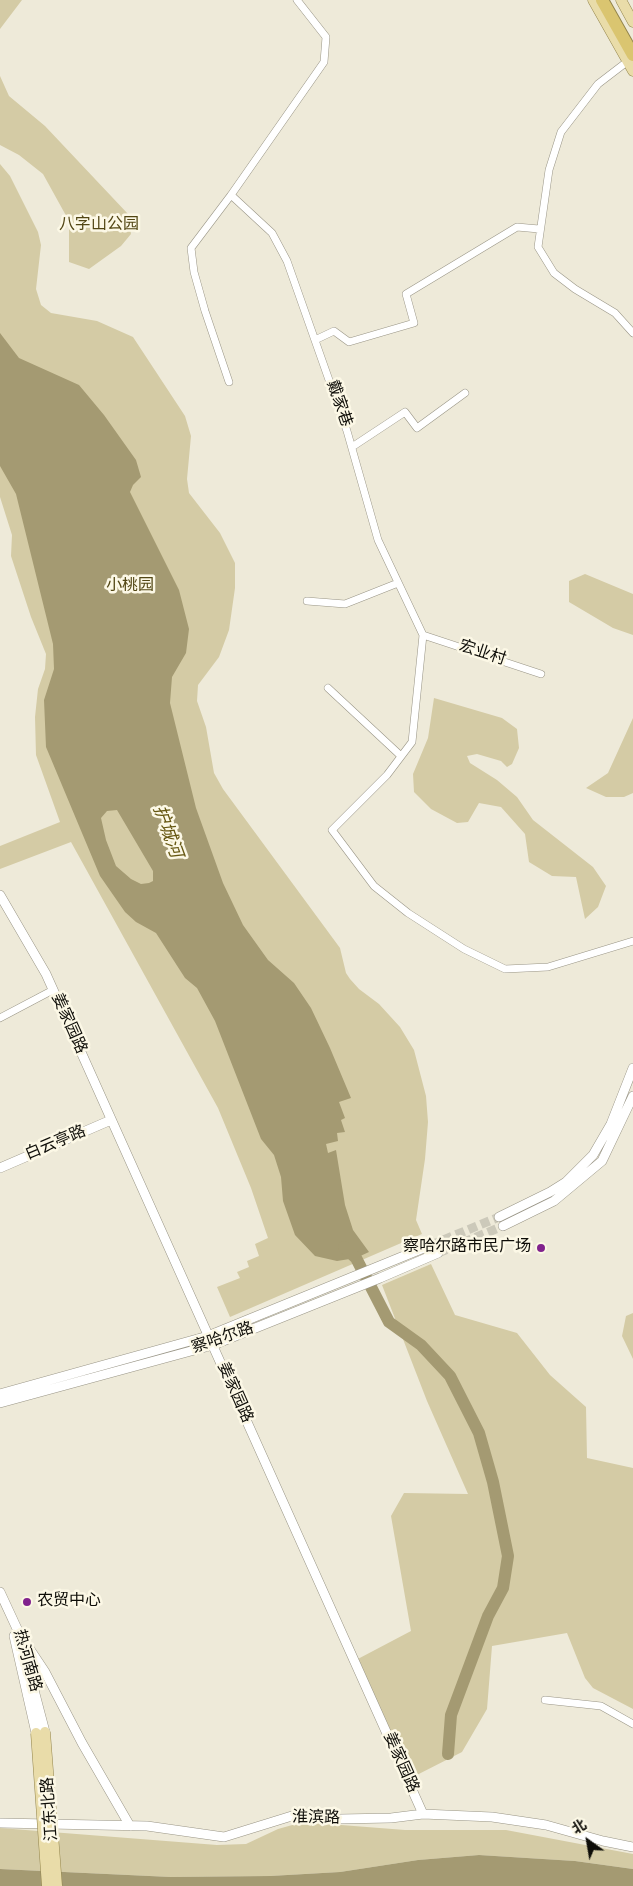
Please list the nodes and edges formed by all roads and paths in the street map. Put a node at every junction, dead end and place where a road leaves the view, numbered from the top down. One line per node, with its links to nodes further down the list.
1 (297, 0): 10 (street)
2 (593, 0): 8 (main road)
3 (602, 0): 8 (highway)
4 (611, 0): 7 (highway)
5 (621, 0): 6 (main road)
6 (633, 22)
7 (633, 40)
8 (630, 58): 9 (main road); 11 (street)
9 (633, 71)
10 (231, 195): 13 (street, 戴家巷); 14 (street)
11 (539, 229): 12 (street); 13 (street)
12 (633, 334)
13 (315, 340): 16 (street, 戴家巷)
14 (229, 382)
15 (465, 394): 16 (street)
16 (352, 447): 17 (street, 戴家巷)
17 (398, 583): 18 (street); 19 (street, 戴家巷)
18 (308, 601)
19 (423, 635): 20 (street, 宏业村); 22 (street)
20 (541, 674)
21 (328, 688): 22 (street)
22 (401, 756): 24 (street)
23 (0, 895): 25 (main road, 姜家园路)
24 (633, 941)
25 (53, 990): 26 (street); 29 (main road, 姜家园路)
26 (0, 1018)
27 (633, 1068): 31 (main road)
28 (633, 1096): 32 (main road)
29 (111, 1120): 30 (main road, 白云亭路); 35 (main road, 姜家园路)
30 (0, 1168)
31 (500, 1217)
32 (503, 1226)
33 (431, 1245): 35 (main road, 察哈尔路)
34 (438, 1253): 36 (main road, 察哈尔路)
35 (208, 1336): 36 (main road, 姜家园路); 37 (main road, 察哈尔路)
36 (213, 1345): 38 (main road, 察哈尔路); 45 (main road, 姜家园路)
37 (0, 1394)
38 (0, 1403)
39 (0, 1592): 41 (main road, 热河南路)
40 (0, 1606): 44 (main road, 热河南路)
41 (19, 1633): 44 (main road, 热河南路); 47 (main road)
42 (545, 1700): 43 (street)
43 (633, 1724)
44 (41, 1733): 49 (main road, 江东北路, bridge); 50 (main road, 江东北路, bridge)
45 (422, 1814): 47 (main road, 淮滨路); 48 (main road, 淮滨路)
46 (0, 1823): 47 (main road, 淮滨路)
47 (130, 1826)
48 (633, 1846)
49 (47, 1886)
50 (57, 1886)

